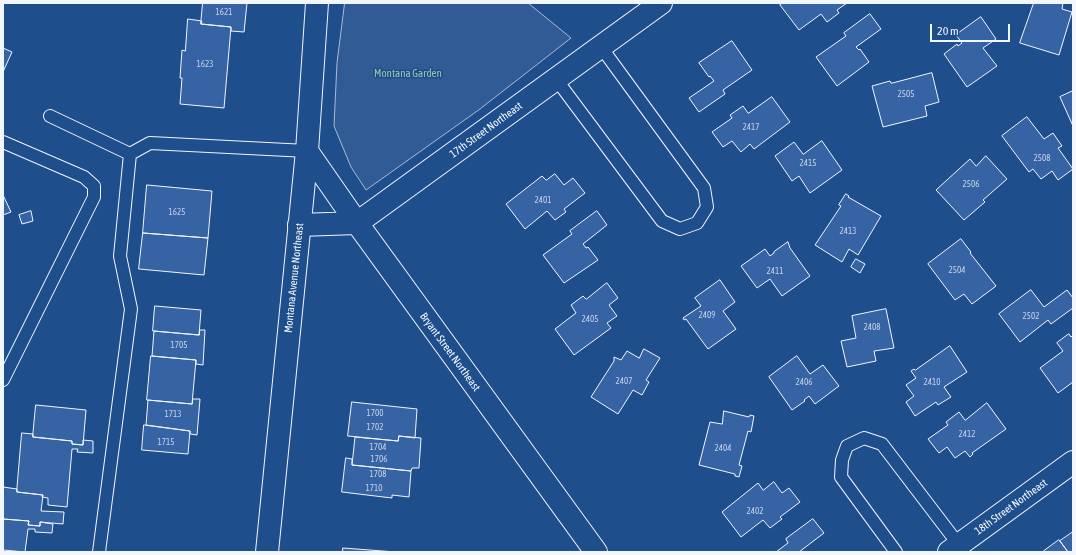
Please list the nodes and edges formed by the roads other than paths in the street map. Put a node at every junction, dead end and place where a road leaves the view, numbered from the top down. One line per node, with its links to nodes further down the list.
1 (316, 3): 7 (street, Montana Avenue Northeast)
2 (661, 3): 3 (street, 17th Street Northeast)
3 (601, 46): 4 (street, 17th Street Northeast); 4 (lane)
4 (556, 79): 9 (street, 17th Street Northeast)
5 (50, 116): 8 (lane)
6 (3, 142): 11 (lane)
7 (307, 151): 8 (lane); 9 (street, Bryant Street Northeast); 10 (street, Montana Avenue Northeast)
8 (130, 154): 14 (lane)
9 (357, 223): 10 (street); 16 (street, Bryant Street Northeast)
10 (299, 225): 15 (street, Montana Avenue Northeast)
11 (3, 380)
12 (1073, 462): 13 (street, 18th Street Northeast)
13 (954, 548): 17 (lane)
14 (99, 552)
15 (267, 552)
16 (596, 552)
17 (896, 552)

